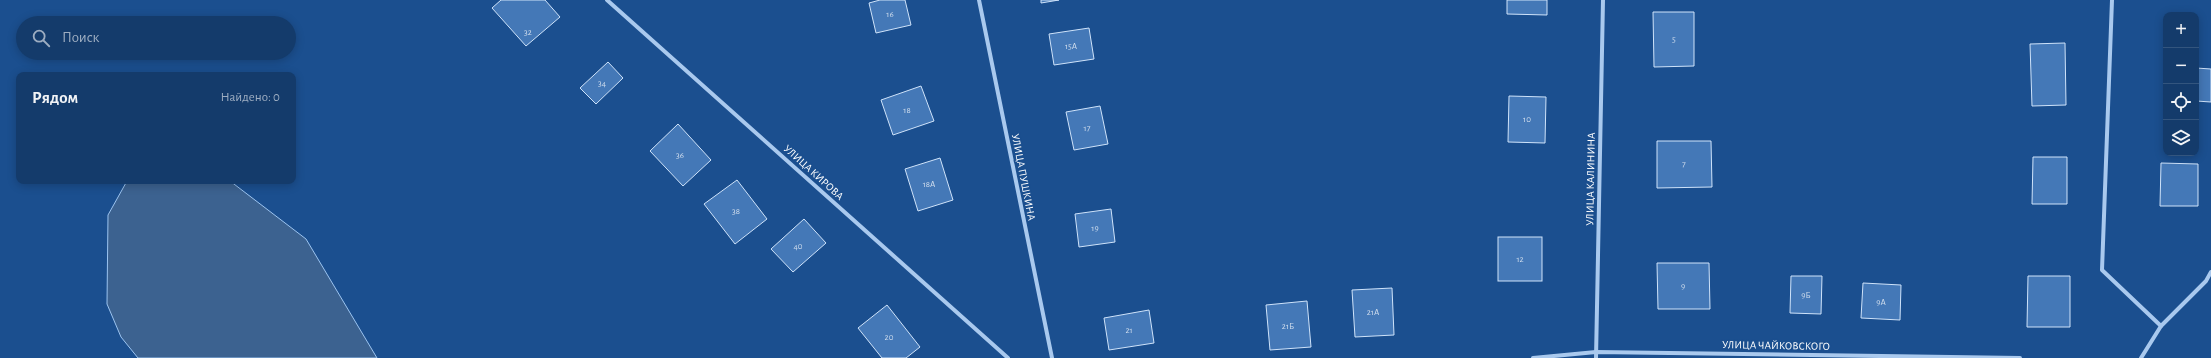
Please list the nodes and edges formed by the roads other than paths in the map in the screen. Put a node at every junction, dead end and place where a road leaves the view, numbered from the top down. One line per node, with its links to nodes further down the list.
1 (607, 0): 10 (street, УЛИЦА КИРОВА)
2 (979, 0): 11 (street, УЛИЦА ПУШКИНА)
3 (1603, 0): 9 (street, УЛИЦА КАЛИНИНА)
4 (2112, 0): 8 (street)
5 (2211, 272): 6 (street)
6 (2206, 281): 7 (street); 8 (street)
7 (2211, 285)
8 (2161, 326): 15 (street)
9 (1596, 352): 12 (street, УЛИЦА ЧАЙКОВСКОГО); 13 (street, УЛИЦА КАЛИНИНА); 14 (street, УЛИЦА ЧАЙКОВСКОГО)
10 (1008, 358)
11 (1052, 358)
12 (1533, 358)
13 (1596, 358)
14 (2020, 358)
15 (2141, 358)

